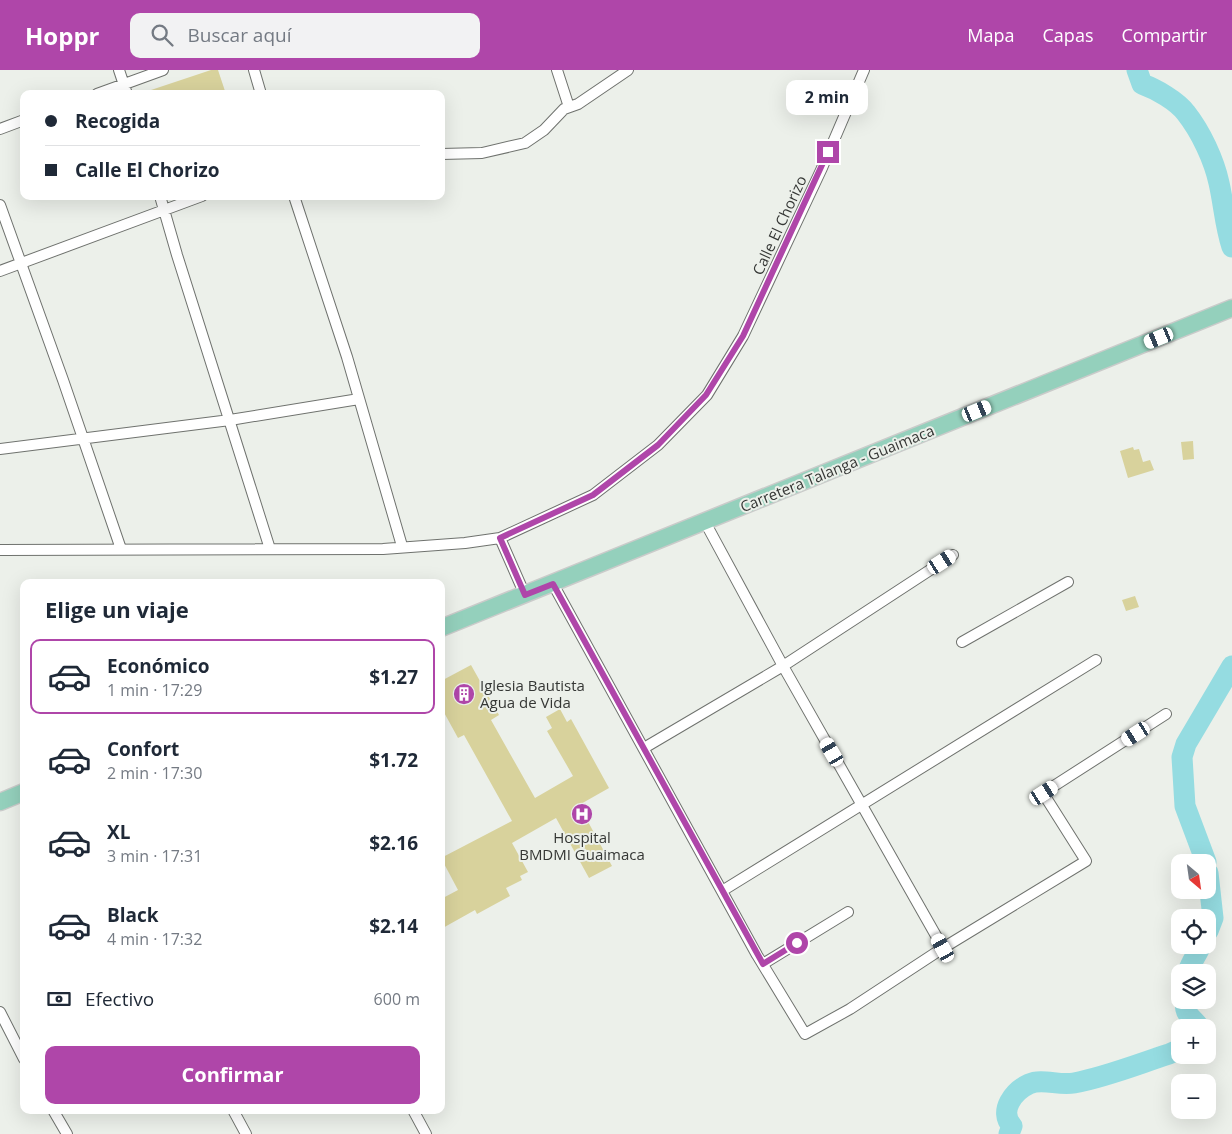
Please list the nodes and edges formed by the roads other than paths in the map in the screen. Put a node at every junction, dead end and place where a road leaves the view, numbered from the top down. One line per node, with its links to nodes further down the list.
1 (119, 70): 7 (street)
2 (163, 70): 7 (street)
3 (254, 70): 8 (street)
4 (557, 70): 9 (street)
5 (628, 70): 9 (street)
6 (864, 70): 26 (street, Calle El Chorizo)
7 (125, 89)
8 (260, 90)
9 (569, 107): 12 (street)
10 (20, 122): 11 (street)
11 (0, 129)
12 (445, 154)
13 (161, 200): 17 (street)
14 (190, 200): 17 (street)
15 (295, 200): 21 (street)
16 (0, 205): 18 (street)
17 (164, 209): 18 (street); 22 (street)
18 (21, 262): 19 (street); 23 (street)
19 (0, 271)
20 (1232, 308): 25 (main road, Carretera Talanga - Guaimaca)
21 (359, 399): 22 (street); 27 (street)
22 (230, 420): 23 (street); 29 (street)
23 (83, 439): 24 (street); 28 (street)
24 (0, 449)
25 (704, 522): 33 (main road, Carretera Talanga - Guaimaca); 38 (street)
26 (500, 538): 27 (street, Calle El Chorizo); 34 (street)
27 (402, 546): 29 (street, Calle El Chorizo)
28 (120, 549): 29 (street, Calle El Chorizo); 30 (street, Calle El Chorizo)
29 (270, 549)
30 (0, 550)
31 (953, 555): 38 (street)
32 (1068, 582): 36 (street)
33 (553, 584): 34 (main road, Carretera Talanga - Guaimaca); 40 (street)
34 (525, 595): 35 (main road, Carretera Talanga - Guaimaca)
35 (445, 626)
36 (962, 642)
37 (1096, 660): 43 (street)
38 (783, 666): 40 (street); 43 (street)
39 (1166, 714): 46 (street)
40 (644, 748): 44 (street)
41 (20, 794): 42 (main road)
42 (0, 802)
43 (862, 804): 44 (street); 46 (street)
44 (722, 891): 47 (street)
45 (848, 912): 47 (street)
46 (943, 948): 47 (street)
47 (763, 964)
48 (0, 1012): 49 (street)
49 (20, 1051)
50 (55, 1114): 53 (street)
51 (236, 1114): 54 (street)
52 (415, 1114): 55 (street)
53 (66, 1134)
54 (246, 1134)
55 (426, 1134)

